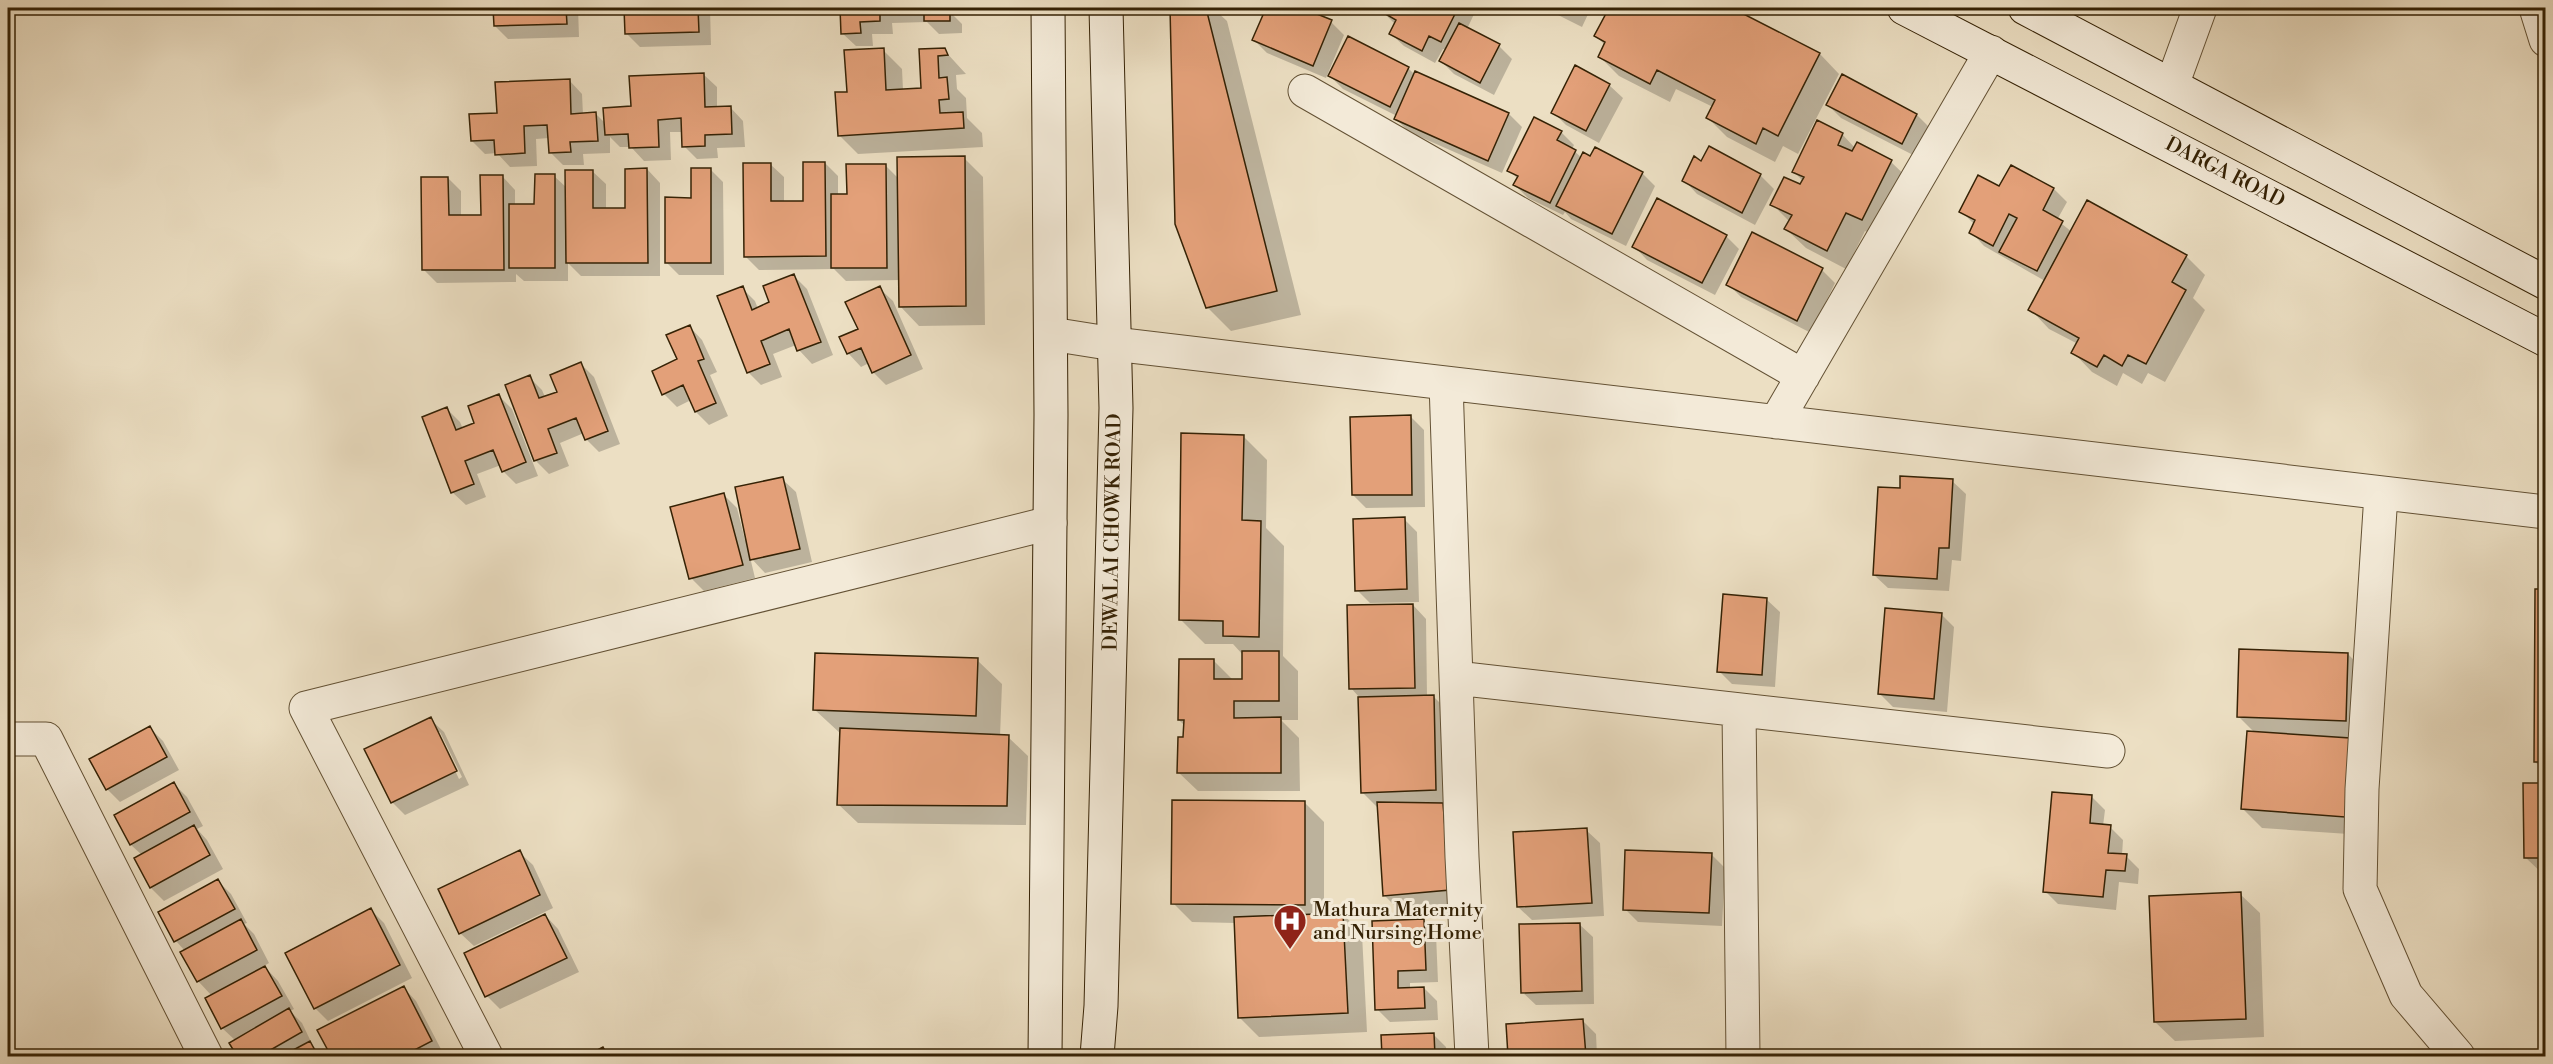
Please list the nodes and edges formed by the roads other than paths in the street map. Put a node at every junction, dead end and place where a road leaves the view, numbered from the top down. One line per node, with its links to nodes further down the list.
1 (1048, 8): 12 (street)
2 (1106, 8): 14 (street, DEWALAI CHOWK ROAD)
3 (1904, 8): 8 (street, DARGA ROAD)
4 (2025, 8): 9 (street)
5 (2200, 8): 9 (street)
6 (2536, 8): 7 (street)
7 (2546, 40)
8 (1991, 52): 13 (street, DARGA ROAD); 15 (street)
9 (2172, 85): 11 (street)
10 (1305, 91): 15 (street)
11 (2546, 282)
12 (1051, 334): 14 (street); 20 (street)
13 (2546, 340)
14 (1114, 344): 16 (street); 28 (street, DEWALAI CHOWK ROAD)
15 (1803, 376): 17 (street)
16 (1446, 383): 17 (street); 21 (street)
17 (1776, 422): 18 (street)
18 (2381, 494): 19 (street); 31 (street)
19 (2546, 512)
20 (1050, 523): 26 (street); 27 (street)
21 (1456, 678): 22 (street); 29 (street)
22 (1740, 710): 24 (street); 30 (street)
23 (8, 740): 25 (street)
24 (2108, 751)
25 (206, 1056)
26 (486, 1056)
27 (1045, 1056)
28 (1097, 1056)
29 (1472, 1056)
30 (1743, 1056)
31 (2458, 1056)

